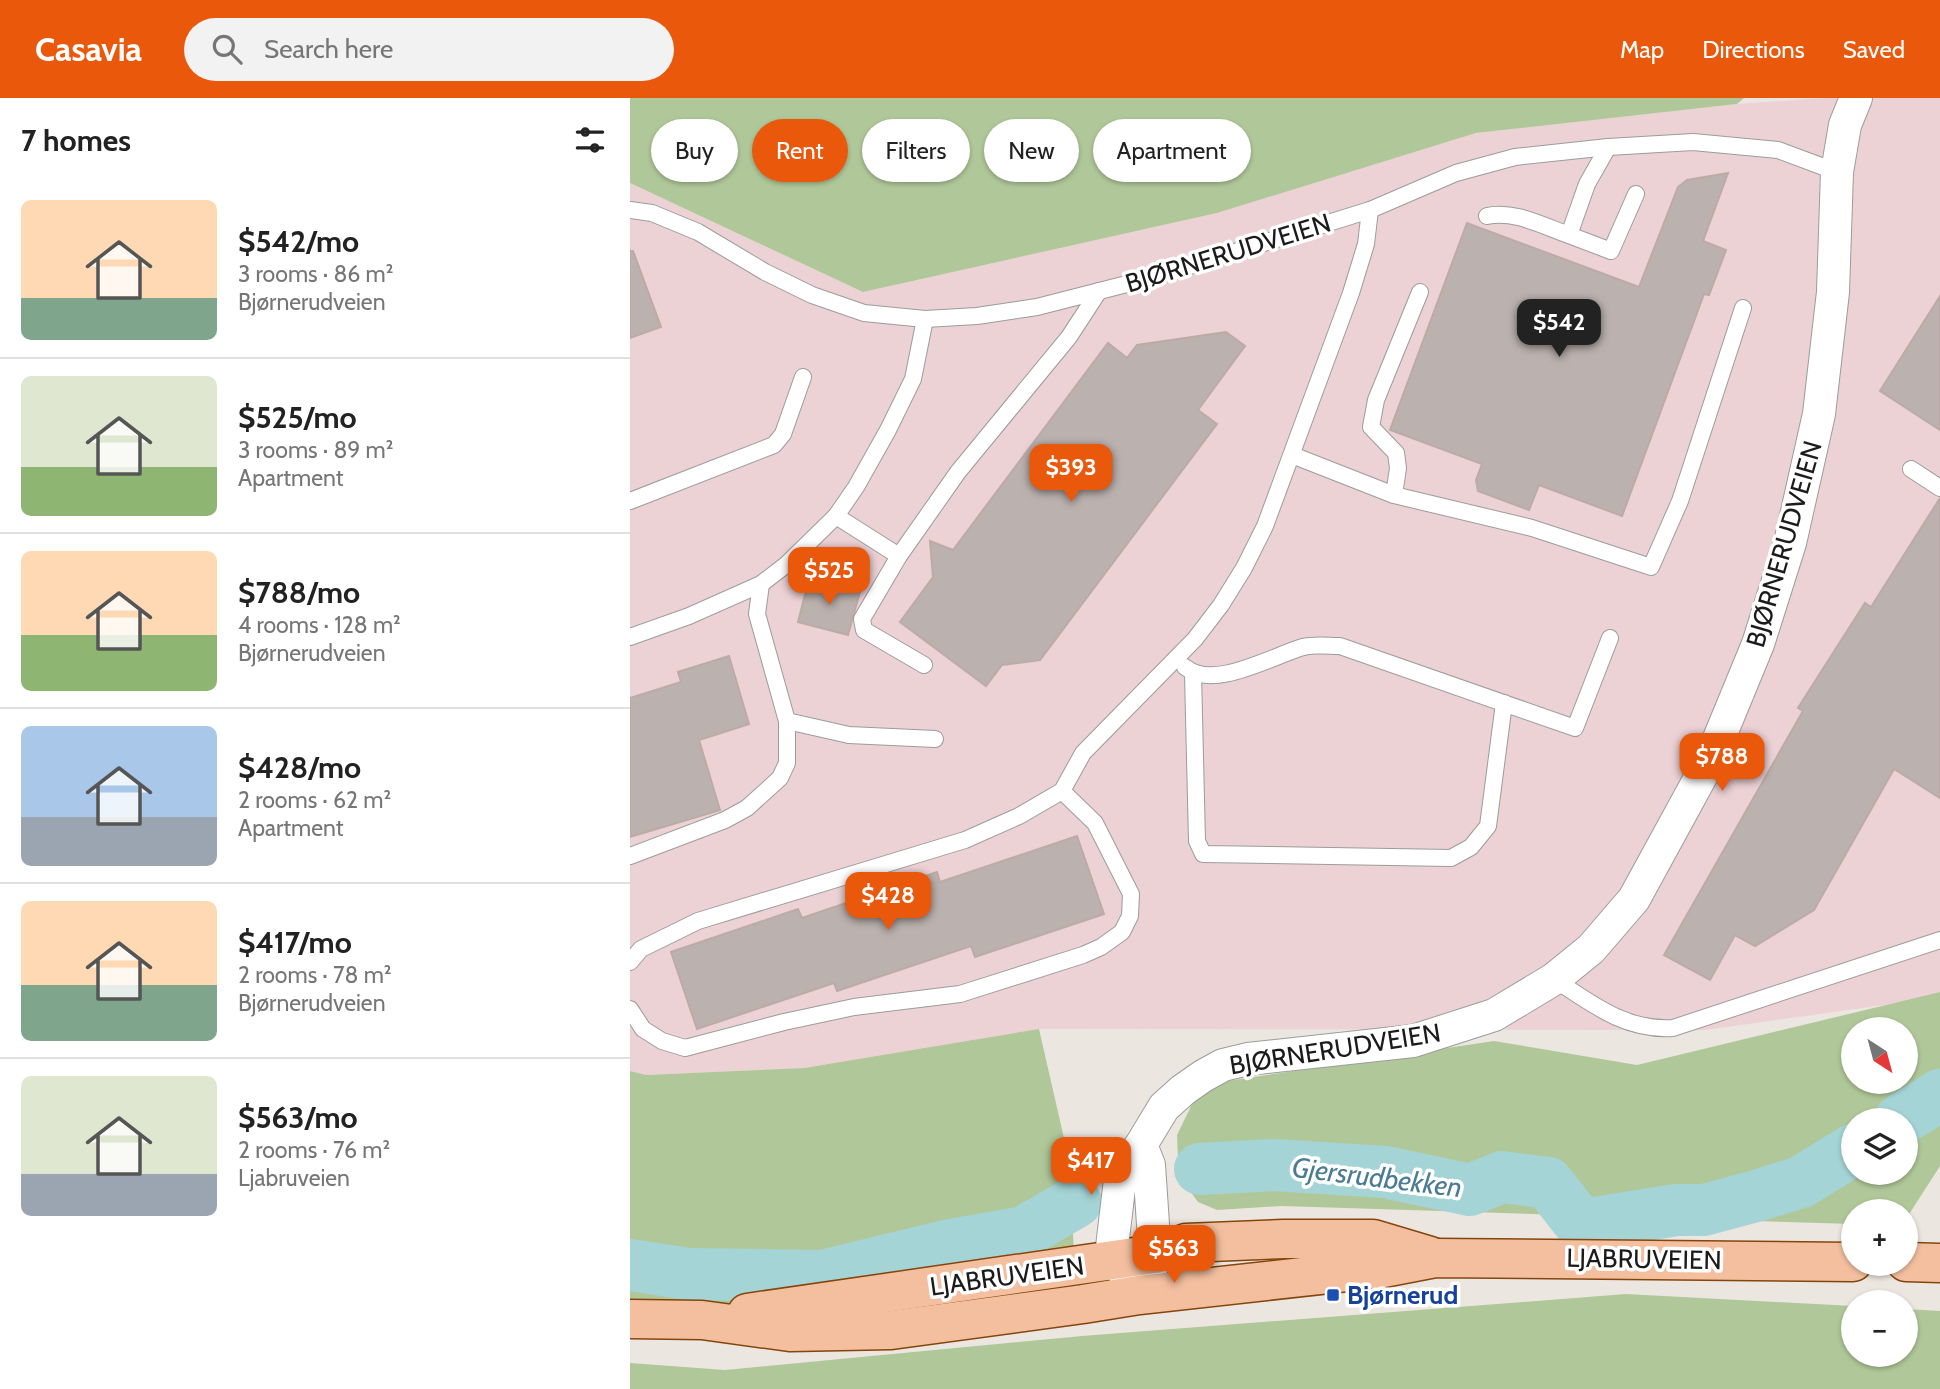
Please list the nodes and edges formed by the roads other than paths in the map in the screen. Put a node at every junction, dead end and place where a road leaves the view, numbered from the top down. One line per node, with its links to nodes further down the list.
1 (1856, 98): 3 (street, BJØRNERUDVEIEN)
2 (1608, 147): 3 (lane, BJØRNERUDVEIEN); 6 (lane, BJØRNERUDVEIEN); 8 (lane)
3 (1837, 172): 34 (street, BJØRNERUDVEIEN)
4 (1636, 194): 8 (lane)
5 (630, 210): 12 (lane, BJØRNERUDVEIEN)
6 (1370, 210): 9 (lane, BJØRNERUDVEIEN); 14 (lane)
7 (1486, 216): 8 (lane)
8 (1569, 235)
9 (1099, 291): 12 (lane, BJØRNERUDVEIEN); 20 (lane)
10 (1419, 292): 17 (lane)
11 (1743, 308): 17 (lane)
12 (925, 319): 19 (lane)
13 (803, 377): 18 (lane)
14 (1292, 455): 17 (lane); 24 (lane)
15 (1911, 469): 16 (lane)
16 (1940, 488)
17 (1394, 495)
18 (630, 500)
19 (836, 516): 20 (lane); 21 (lane)
20 (899, 556): 25 (lane)
21 (761, 584): 22 (lane); 28 (lane)
22 (630, 637)
23 (1610, 638): 27 (lane)
24 (1176, 659): 26 (lane); 30 (lane)
25 (924, 665)
26 (1193, 674): 27 (lane); 27 (lane)
27 (1504, 703)
28 (787, 721): 29 (lane); 31 (lane)
29 (935, 739)
30 (1062, 791): 33 (lane); 35 (lane)
31 (630, 856)
32 (1940, 940): 34 (lane)
33 (630, 961)
34 (1554, 979): 36 (street, BJØRNERUDVEIEN)
35 (630, 1009)
36 (1141, 1145): 37 (street); 39 (street, BJØRNERUDVEIEN)
37 (1155, 1254): 38 (main road, LJABRUVEIEN); 39 (main road, LJABRUVEIEN); 43 (street)
38 (1435, 1258): 40 (main road, LJABRUVEIEN); 43 (main road, LJABRUVEIEN)
39 (1118, 1259): 43 (street, BJØRNERUDVEIEN); 45 (main road, LJABRUVEIEN)
40 (1841, 1262)
41 (1918, 1262): 42 (main road)
42 (1940, 1263)
43 (1139, 1295): 45 (main road, LJABRUVEIEN)
44 (630, 1319): 45 (main road, LJABRUVEIEN)
45 (702, 1320)

